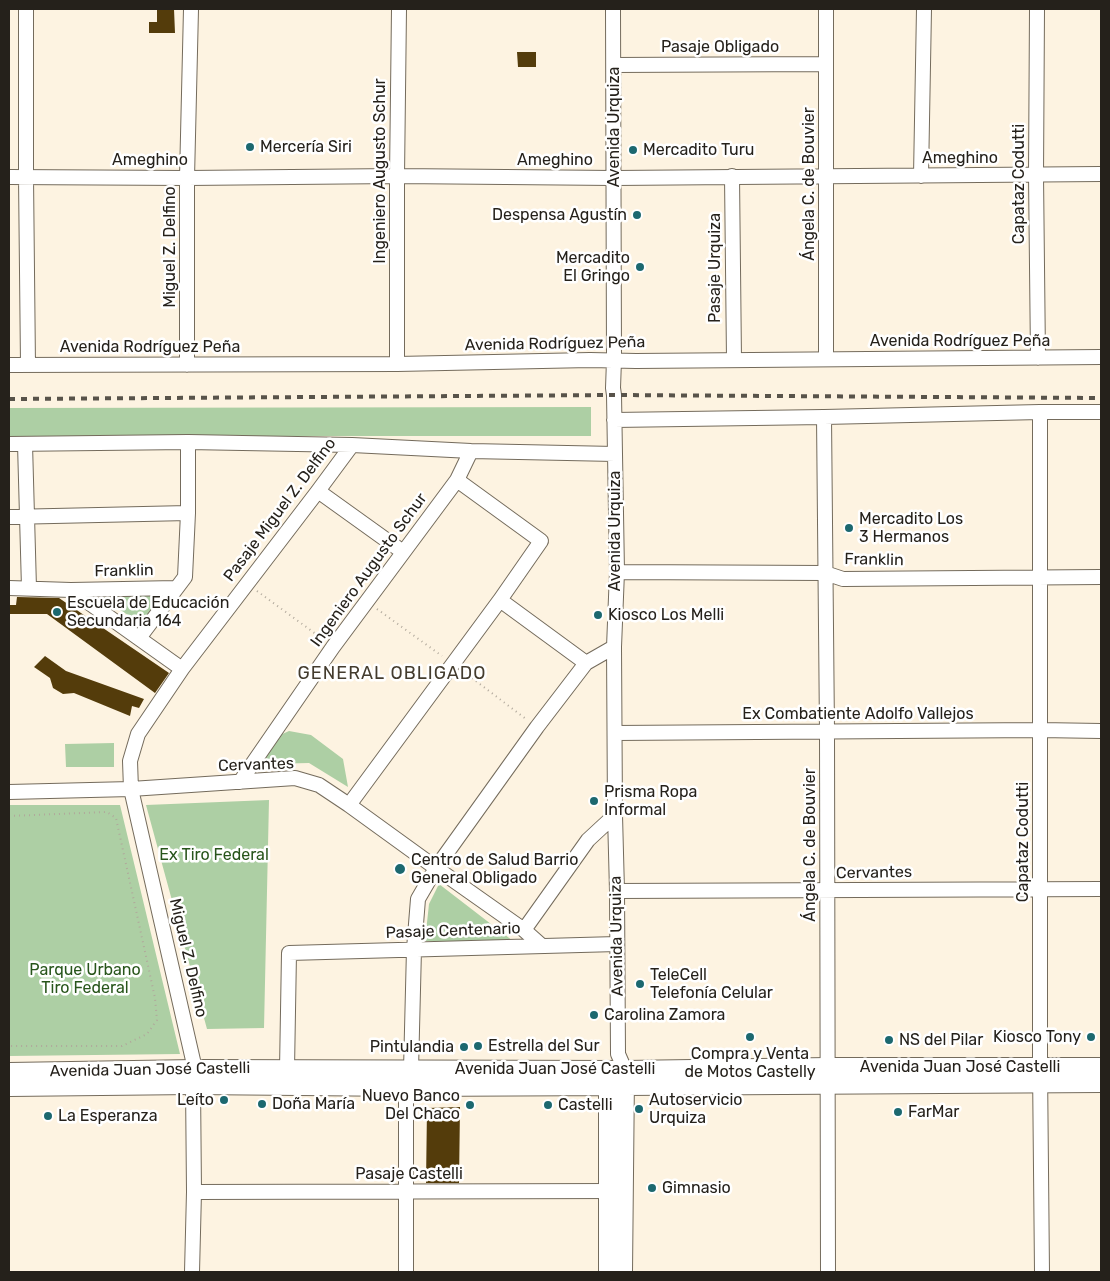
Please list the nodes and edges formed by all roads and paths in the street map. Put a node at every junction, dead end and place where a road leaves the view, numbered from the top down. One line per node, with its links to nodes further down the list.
1 (26, 9): 17 (street)
2 (191, 9): 18 (street, Miguel Z. Delfino)
3 (399, 9): 12 (street, Ingeniero Augusto Schur)
4 (613, 9): 9 (street, Avenida Urquiza)
5 (826, 9): 8 (street, Ángela C. de Bouvier)
6 (924, 9): 15 (street)
7 (1037, 9): 10 (street, Capataz Codutti)
8 (826, 64): 9 (street, Pasaje Obligado); 14 (street, Ángela C. de Bouvier)
9 (614, 65): 19 (street, Avenida Urquiza)
10 (1036, 174): 11 (street, Ameghino); 15 (street, Ameghino); 21 (street, Capataz Codutti)
11 (1101, 174)
12 (397, 176): 18 (street, Ameghino); 19 (street, Ameghino); 25 (street, Ingeniero Augusto Schur)
13 (732, 176): 14 (street, Ameghino); 19 (street, Ameghino); 24 (street, Pasaje Urquiza)
14 (827, 176): 15 (street, Ameghino); 22 (street, Ángela C. de Bouvier)
15 (921, 176)
16 (9, 177): 17 (street, Ameghino)
17 (26, 177): 18 (street, Ameghino); 27 (street)
18 (187, 178): 28 (street, Miguel Z. Delfino)
19 (614, 178): 23 (street, Avenida Urquiza)
20 (1101, 357): 21 (street, Avenida Rodríguez Peña)
21 (1038, 358): 22 (street, Avenida Rodríguez Peña)
22 (826, 359): 24 (street, Avenida Rodríguez Peña)
23 (614, 360): 24 (street, Avenida Rodríguez Peña); 25 (street, Avenida Rodríguez Peña); 32 (street, Avenida Urquiza)
24 (734, 360)
25 (397, 364): 28 (street, Avenida Rodríguez Peña)
26 (9, 365): 27 (street, Avenida Rodríguez Peña)
27 (28, 365): 28 (street, Avenida Rodríguez Peña)
28 (187, 365)
29 (1040, 412): 30 (street); 31 (street); 47 (street, Capataz Codutti)
30 (1101, 412)
31 (824, 417): 32 (street); 46 (street, Ángela C. de Bouvier)
32 (614, 420): 38 (street, Avenida Urquiza)
33 (188, 442): 35 (street); 36 (street); 41 (street)
34 (9, 444): 35 (street)
35 (25, 444): 43 (street)
36 (352, 445): 37 (street); 40 (street, Pasaje Miguel Z. Delfino)
37 (471, 451): 38 (street); 39 (street, Ingeniero Augusto Schur)
38 (615, 454): 45 (street, Avenida Urquiza)
39 (457, 480): 44 (street, Ingeniero Augusto Schur); 54 (street)
40 (318, 491): 44 (street); 49 (street, Pasaje Miguel Z. Delfino)
41 (188, 513): 43 (street); 52 (street)
42 (9, 517): 43 (street)
43 (28, 517): 51 (street)
44 (403, 552): 56 (street, Ingeniero Augusto Schur)
45 (617, 572): 46 (street, Franklin); 57 (street, Avenida Urquiza)
46 (825, 573): 47 (street, Franklin); 62 (street, Ángela C. de Bouvier)
47 (1040, 576): 48 (street, Franklin); 60 (street, Capataz Codutti)
48 (1101, 576)
49 (247, 583): 56 (path); 59 (street, Pasaje Miguel Z. Delfino)
50 (9, 588): 51 (street, Franklin)
51 (29, 588): 53 (street, Franklin)
52 (176, 588): 53 (street, Franklin); 55 (street)
53 (71, 590): 55 (street, Franklin)
54 (500, 600): 58 (street); 67 (street)
55 (139, 638): 59 (street, Franklin)
56 (333, 647): 64 (street, Ingeniero Augusto Schur)
57 (614, 647): 58 (street); 63 (street, Avenida Urquiza)
58 (586, 663): 70 (street)
59 (182, 669): 65 (street, Miguel Z. Delfino)
60 (1040, 730): 61 (street, Ex Combatiente Adolfo Vallejos); 62 (street, Ex Combatiente Adolfo Vallejos); 71 (street, Capataz Codutti)
61 (1101, 731)
62 (827, 732): 63 (street, Ex Combatiente Adolfo Vallejos); 74 (street, Ángela C. de Bouvier)
63 (614, 733): 69 (street, Avenida Urquiza)
64 (240, 782): 65 (street, Cervantes); 67 (street, Cervantes)
65 (131, 789): 66 (street, Cervantes); 86 (street, Miguel Z. Delfino)
66 (9, 792)
67 (349, 805): 70 (street, Cervantes)
68 (9, 816): 79 (path)
69 (615, 816): 73 (street, Avenida Urquiza); 75 (street)
70 (436, 868): 75 (street, Cervantes); 78 (street)
71 (1041, 889): 72 (street, Cervantes); 74 (street, Cervantes); 85 (street, Capataz Codutti)
72 (1101, 889)
73 (617, 891): 74 (street, Cervantes); 76 (street, Avenida Urquiza)
74 (827, 891): 84 (street, Ángela C. de Bouvier)
75 (524, 930): 77 (street, Cervantes)
76 (617, 944): 77 (street, Pasaje Centenario); 83 (street, Avenida Urquiza)
77 (542, 946): 78 (street, Pasaje Centenario)
78 (414, 949): 81 (street, Pasaje Centenario); 87 (street)
79 (9, 1046)
80 (1101, 1067): 85 (main road, Avenida Juan José Castelli)
81 (288, 1069): 86 (main road, Avenida Juan José Castelli); 87 (main road, Avenida Juan José Castelli)
82 (9, 1072): 86 (main road, Avenida Juan José Castelli)
83 (617, 1073): 84 (main road, Avenida Juan José Castelli); 87 (main road, Avenida Juan José Castelli); 90 (main road, Avenida Urquiza)
84 (828, 1076): 85 (main road, Avenida Juan José Castelli); 97 (street, Ángela C. de Bouvier)
85 (1040, 1076): 88 (main road, Avenida Juan José Castelli); 98 (street, Capataz Codutti)
86 (194, 1077): 87 (main road, Avenida Juan José Castelli); 89 (main road, Avenida Juan José Castelli); 91 (street, Miguel Z. Delfino)
87 (408, 1078): 92 (street)
88 (1101, 1083)
89 (9, 1086)
90 (616, 1191): 92 (street, Pasaje Castelli); 95 (main road, Avenida Urquiza); 96 (main road, Avenida Urquiza)
91 (194, 1192): 92 (street, Pasaje Castelli); 93 (street, Miguel Z. Delfino)
92 (406, 1192): 94 (street)
93 (192, 1272)
94 (406, 1272)
95 (608, 1272)
96 (623, 1272)
97 (828, 1272)
98 (1042, 1272)

